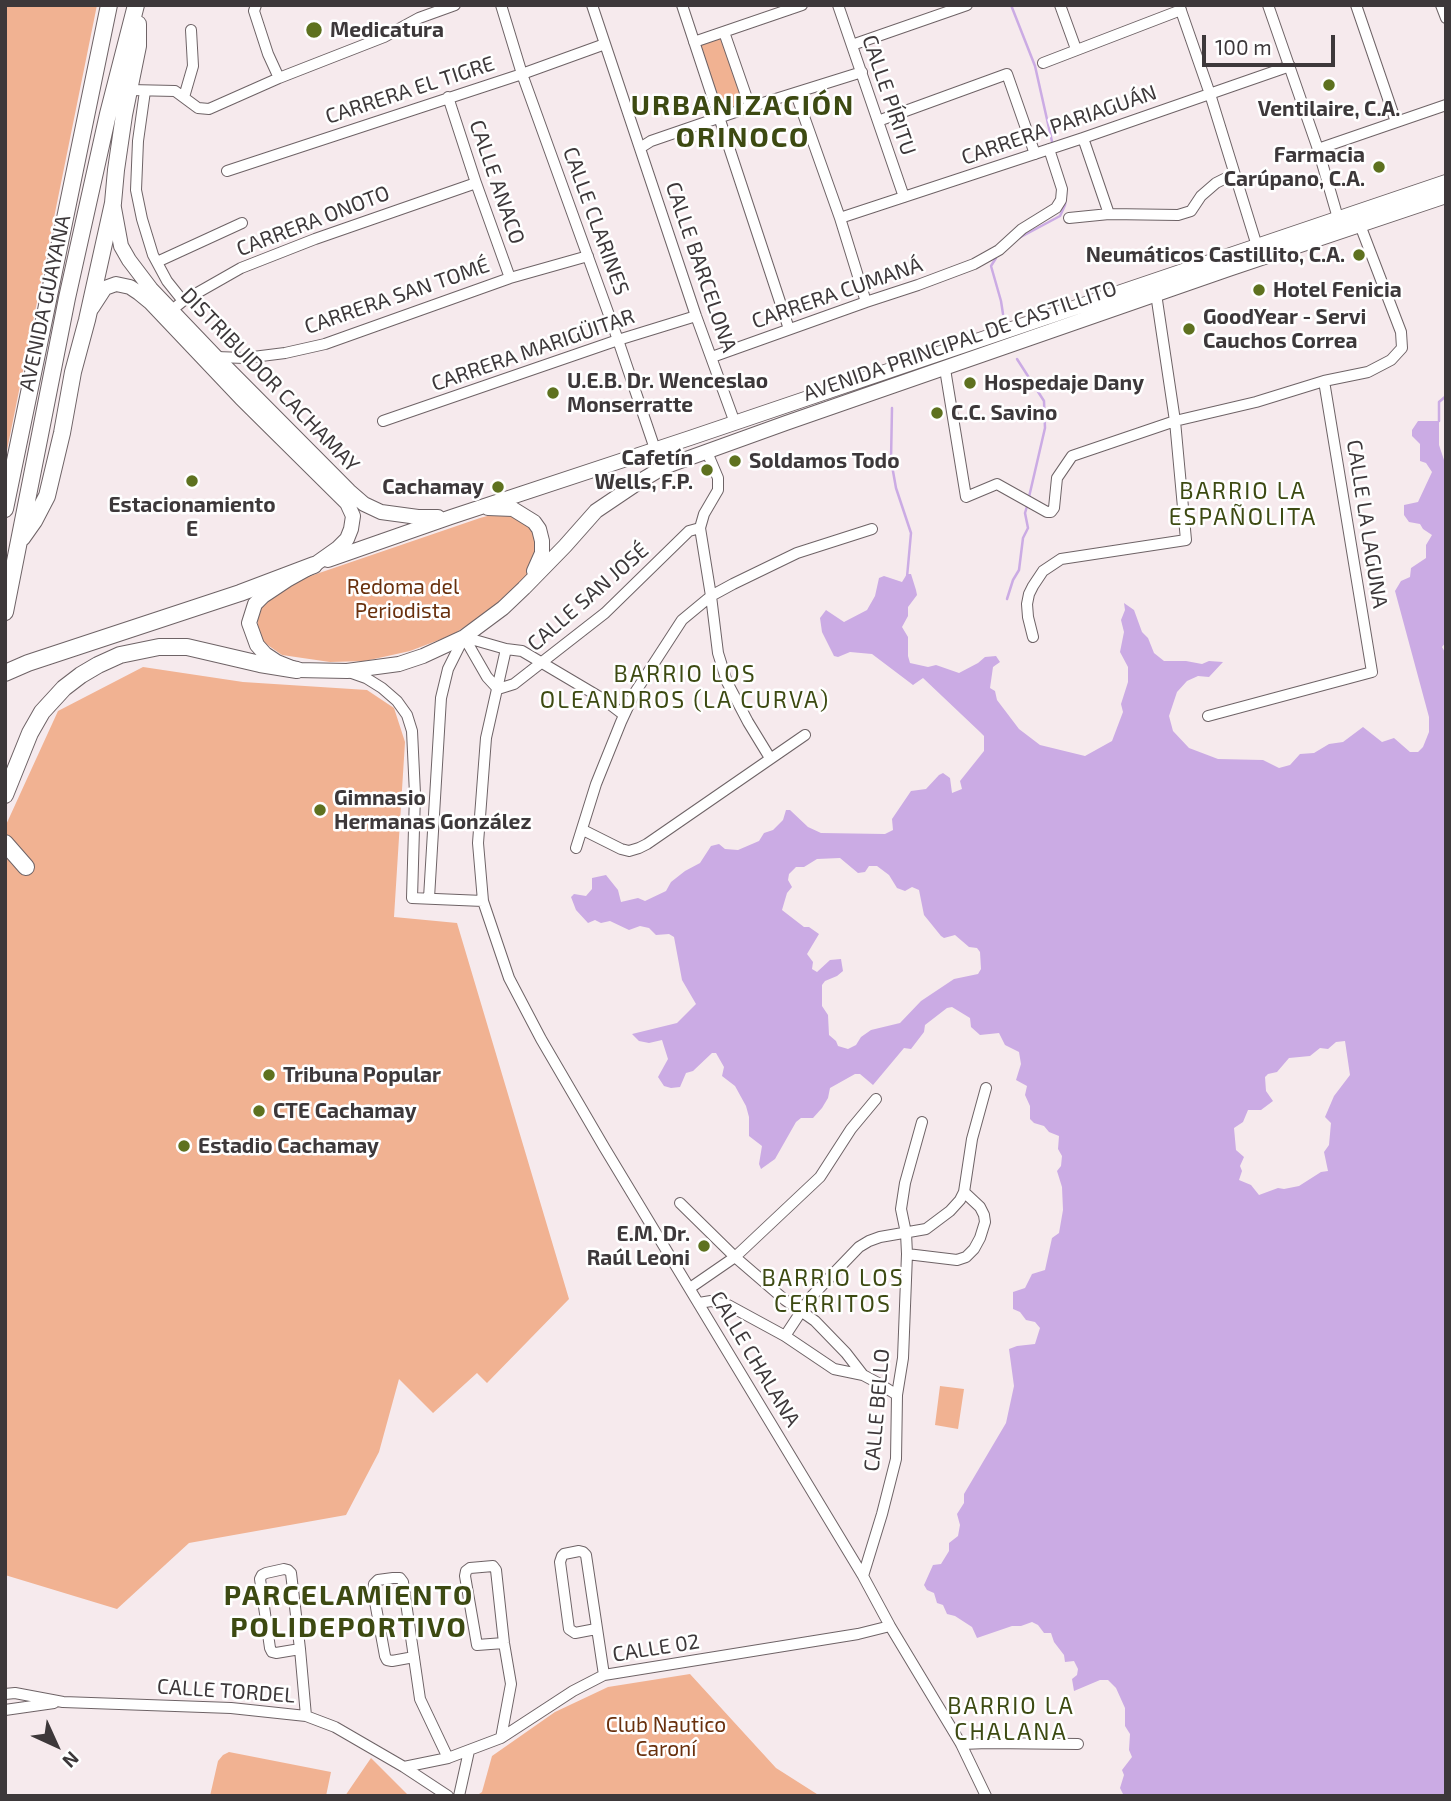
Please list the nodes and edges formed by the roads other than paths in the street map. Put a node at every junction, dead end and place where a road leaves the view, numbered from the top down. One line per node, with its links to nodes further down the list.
1 (109, 5): 78 (main road, AVENIDA GUAYANA)
2 (137, 5): 30 (main road, DISTRIBUIDOR CACHAMAY); 82 (main road, AVENIDA GUAYANA)
3 (256, 5): 29 (street)
4 (456, 5): 29 (street)
5 (501, 5): 28 (street, CALLE CLARINES)
6 (592, 5): 22 (street, CALLE BARCELONA)
7 (682, 5): 21 (street)
8 (802, 5): 20 (street)
9 (838, 5): 23 (street, CALLE PÍRITU)
10 (927, 5): 17 (street)
11 (967, 5): 17 (street)
12 (1060, 5): 24 (street)
13 (1268, 5): 26 (street)
14 (1356, 5): 39 (street)
15 (1441, 5): 18 (street)
16 (1180, 8): 24 (street); 32 (street)
17 (931, 18): 23 (street)
18 (1446, 18)
19 (191, 30): 33 (street)
20 (724, 32): 21 (street); 36 (street)
21 (694, 42): 37 (street)
22 (605, 44): 28 (street, CARRERA EL TIGRE); 41 (street, CALLE BARCELONA)
23 (852, 45): 27 (street, CALLE PÍRITU)
24 (1076, 49): 25 (street)
25 (1043, 63)
26 (1290, 66): 32 (street, CARRERA PARIAGUÁN); 43 (street)
27 (862, 72): 31 (street); 38 (street, CALLE PÍRITU)
28 (522, 74): 34 (street, CARRERA EL TIGRE); 59 (street, CALLE CLARINES)
29 (279, 78): 33 (street)
30 (138, 90): 33 (street); 51 (main road, DISTRIBUIDOR CACHAMAY); 60 (street)
31 (796, 94): 36 (street); 53 (street)
32 (1210, 94): 40 (street, CARRERA PARIAGUÁN); 46 (street)
33 (184, 97)
34 (448, 97): 45 (street, CARRERA EL TIGRE); 48 (street, CALLE ANACO)
35 (1446, 106): 39 (street)
36 (750, 107): 37 (street)
37 (719, 118): 41 (street); 67 (street)
38 (878, 121): 44 (street); 50 (street, CALLE PÍRITU)
39 (1396, 122): 43 (street)
40 (1083, 138): 42 (street, CARRERA PARIAGUÁN); 52 (street)
41 (640, 148): 65 (street, CALLE BARCELONA)
42 (1052, 148): 44 (street, CARRERA PARIAGUÁN); 63 (street, CARRERA CUMANÁ)
43 (1318, 149): 56 (street)
44 (1035, 154): 50 (street, CARRERA PARIAGUÁN)
45 (227, 171)
46 (1234, 174): 52 (street); 58 (street)
47 (1446, 181): 56 (main road, AVENIDA PRINCIPAL DE CASTILLITO)
48 (476, 183): 61 (street, CALLE ANACO); 64 (street, CARRERA ONOTO)
49 (1446, 196): 57 (main road, AVENIDA PRINCIPAL DE CASTILLITO)
50 (904, 197): 53 (street, CARRERA PARIAGUÁN)
51 (113, 203): 64 (main road, DISTRIBUIDOR CACHAMAY); 66 (main road, DISTRIBUIDOR CACHAMAY)
52 (1109, 214): 54 (street)
53 (840, 218): 63 (street)
54 (1069, 218)
55 (242, 223): 60 (street)
56 (1340, 225): 57 (main road, AVENIDA PRINCIPAL DE CASTILLITO); 58 (main road, AVENIDA PRINCIPAL DE CASTILLITO); 62 (main road, AVENIDA PRINCIPAL DE CASTILLITO)
57 (1360, 225): 72 (street)
58 (1257, 246): 62 (main road, AVENIDA PRINCIPAL DE CASTILLITO)
59 (588, 256): 61 (street, CARRERA SAN TOMÉ); 68 (street, CALLE CLARINES)
60 (157, 262): 64 (street)
61 (510, 278): 69 (street, CARRERA SAN TOMÉ)
62 (1155, 288): 71 (main road, AVENIDA PRINCIPAL DE CASTILLITO); 74 (street); 75 (main road, AVENIDA PRINCIPAL DE CASTILLITO)
63 (866, 302): 67 (street, CARRERA CUMANÁ)
64 (177, 305): 69 (main road, DISTRIBUIDOR CACHAMAY)
65 (696, 316): 68 (street, CARRERA MARIGÜITAR); 70 (street, CALLE BARCELONA)
66 (87, 320): 82 (main road, DISTRIBUIDOR CACHAMAY); 83 (main road, DISTRIBUIDOR CACHAMAY)
67 (789, 329): 70 (street, CARRERA CUMANÁ)
68 (618, 340): 73 (street, CARRERA MARIGÜITAR); 76 (street, CALLE CLARINES)
69 (216, 357): 79 (main road, DISTRIBUIDOR CACHAMAY)
70 (712, 357): 75 (street, CALLE BARCELONA)
71 (945, 369): 74 (street); 77 (main road, AVENIDA PRINCIPAL DE CASTILLITO)
72 (1324, 381): 74 (street); 96 (street, CALLE LA LAGUNA)
73 (383, 421)
74 (1175, 421): 88 (street)
75 (735, 423): 76 (main road, AVENIDA PRINCIPAL DE CASTILLITO)
76 (655, 449): 79 (main road, AVENIDA PRINCIPAL DE CASTILLITO)
77 (707, 452): 80 (street); 84 (main road, AVENIDA PRINCIPAL DE CASTILLITO)
78 (5, 509)
79 (451, 517): 83 (main road, AVENIDA PRINCIPAL DE CASTILLITO); 84 (main road)
80 (701, 528): 85 (street); 90 (street, CALLE SAN JOSÉ)
81 (872, 528): 85 (street)
82 (19, 543): 86 (main road, AVENIDA GUAYANA)
83 (314, 565): 91 (main road); 93 (main road)
84 (524, 588): 87 (main road, AVENIDA PRINCIPAL DE CASTILLITO)
85 (711, 596): 95 (street); 98 (street)
86 (5, 612)
87 (464, 637): 89 (street); 92 (main road, AVENIDA PRINCIPAL DE CASTILLITO); 94 (street); 104 (street)
88 (1033, 637)
89 (506, 649): 90 (street); 94 (street, CALLE CHALANA)
90 (543, 663): 94 (street, CALLE SAN JOSÉ); 95 (street)
91 (297, 670): 92 (main road, AVENIDA PRINCIPAL DE CASTILLITO); 99 (main road)
92 (347, 671): 104 (street)
93 (5, 673)
94 (498, 690): 105 (street, CALLE CHALANA)
95 (624, 715): 100 (street)
96 (1208, 716)
97 (805, 735): 98 (street)
98 (770, 758): 100 (street)
99 (5, 795)
100 (583, 830): 102 (street)
101 (5, 844): 103 (main road)
102 (576, 848)
103 (5, 867)
104 (429, 898): 105 (street)
105 (483, 901): 114 (street, CALLE CHALANA)
106 (986, 1088): 109 (street)
107 (876, 1099): 113 (street)
108 (922, 1122): 111 (street, CALLE BELLO)
109 (964, 1192): 111 (street); 112 (street)
110 (680, 1203): 113 (street)
111 (906, 1233): 112 (street, CALLE BELLO); 116 (street)
112 (907, 1254): 119 (street, CALLE BELLO)
113 (735, 1257): 114 (street); 116 (street)
114 (690, 1288): 115 (street, CALLE CHALANA)
115 (699, 1303): 117 (street); 120 (street, CALLE CHALANA)
116 (801, 1311): 117 (street); 118 (street)
117 (785, 1336): 118 (street)
118 (863, 1375): 119 (street)
119 (897, 1395): 120 (street, CALLE BELLO)
120 (863, 1576): 121 (street, CALLE CHALANA)
121 (890, 1626): 126 (street, CALLE 02); 132 (street, CALLE CHALANA)
122 (596, 1629): 122 (street); 126 (street)
123 (504, 1643): 123 (street); 131 (street)
124 (300, 1649): 124 (street); 130 (street)
125 (414, 1657): 125 (street); 135 (street)
126 (604, 1675): 131 (street, CALLE 02)
127 (5, 1694): 128 (street, CALLE TORDEL)
128 (63, 1702): 129 (street, CALLE TORDEL); 130 (street, CALLE TORDEL)
129 (5, 1710)
130 (306, 1716): 136 (street, CALLE TORDEL)
131 (501, 1738): 134 (street, CALLE 02)
132 (961, 1744): 133 (street); 139 (street, CALLE CHALANA)
133 (1078, 1744)
134 (469, 1751): 135 (street, CALLE 02); 138 (street)
135 (448, 1758): 136 (street, CALLE 02)
136 (404, 1767): 137 (street, CALLE TORDEL)
137 (448, 1796)
138 (459, 1796)
139 (986, 1796)

